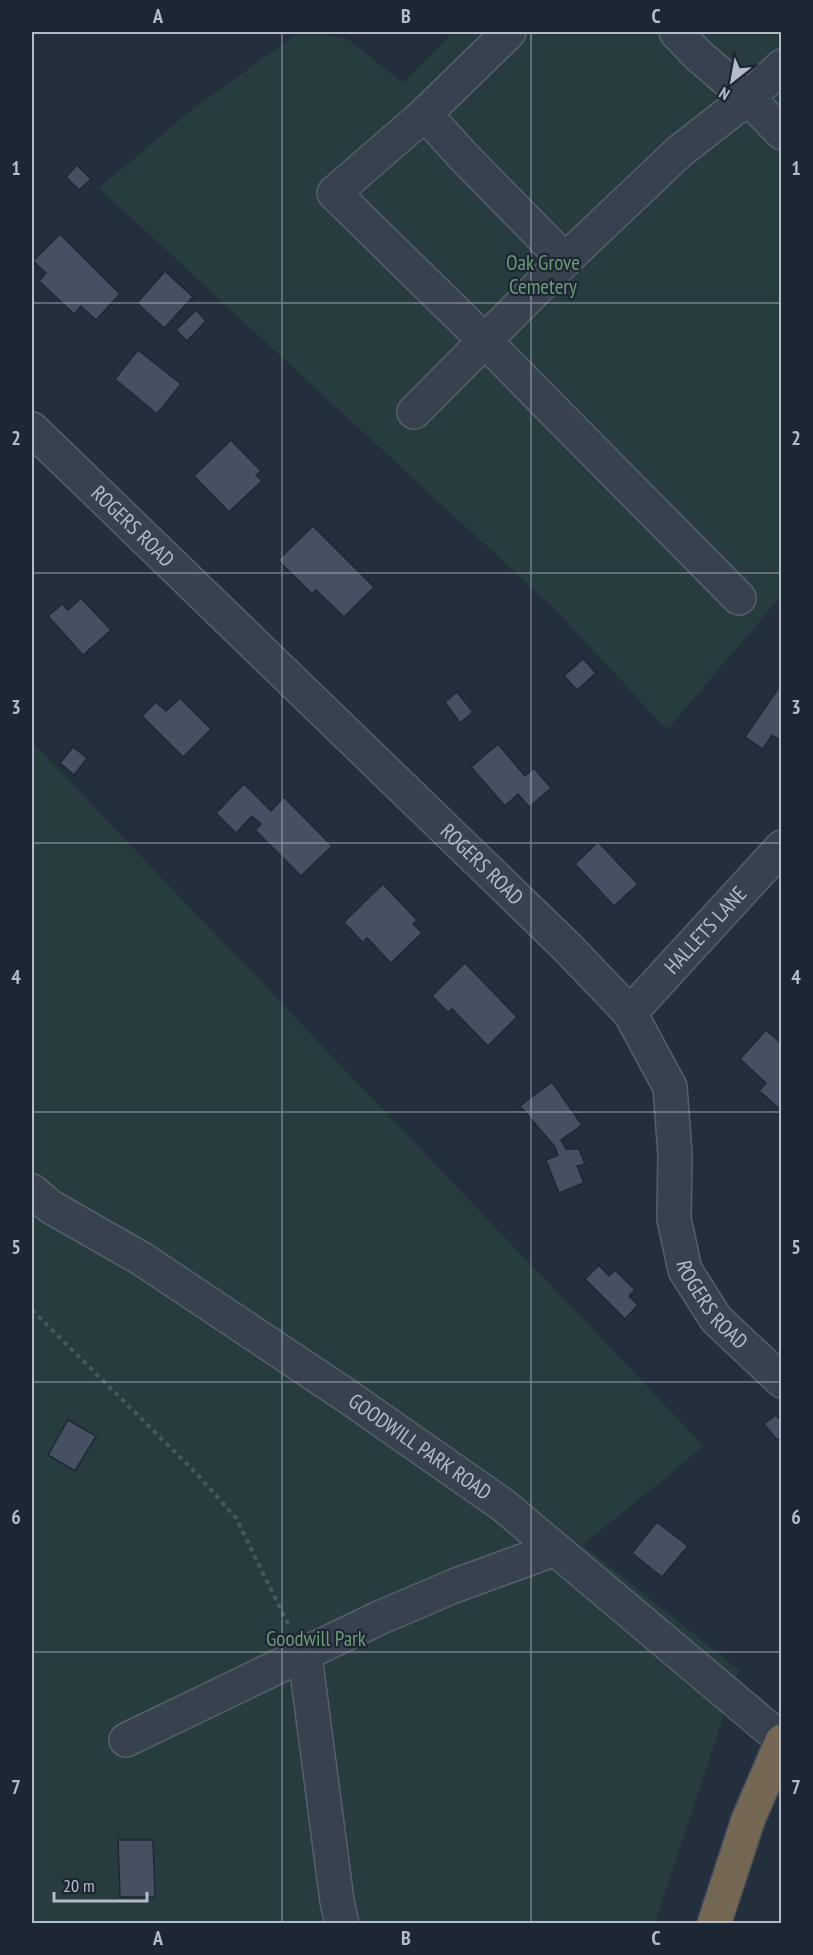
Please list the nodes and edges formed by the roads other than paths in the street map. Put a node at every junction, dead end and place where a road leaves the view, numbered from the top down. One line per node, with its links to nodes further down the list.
1 (509, 32): 5 (street)
2 (676, 32): 4 (street)
3 (782, 66): 4 (street)
4 (748, 98): 6 (street); 7 (street)
5 (425, 114): 7 (street); 8 (street)
6 (782, 133)
7 (565, 260): 8 (street)
8 (484, 340): 9 (street); 11 (street)
9 (414, 412)
10 (32, 429): 13 (street, ROGERS ROAD)
11 (739, 598)
12 (782, 847): 13 (street, HALLETS LANE)
13 (630, 1012): 15 (street, ROGERS ROAD)
14 (32, 1191): 16 (street, GOODWILL PARK ROAD)
15 (782, 1380)
16 (555, 1549): 17 (street); 19 (street, GOODWILL PARK ROAD)
17 (305, 1656): 18 (street); 20 (street)
18 (126, 1740)
19 (782, 1740): 21 (highway)
20 (342, 1923)
21 (714, 1923)

